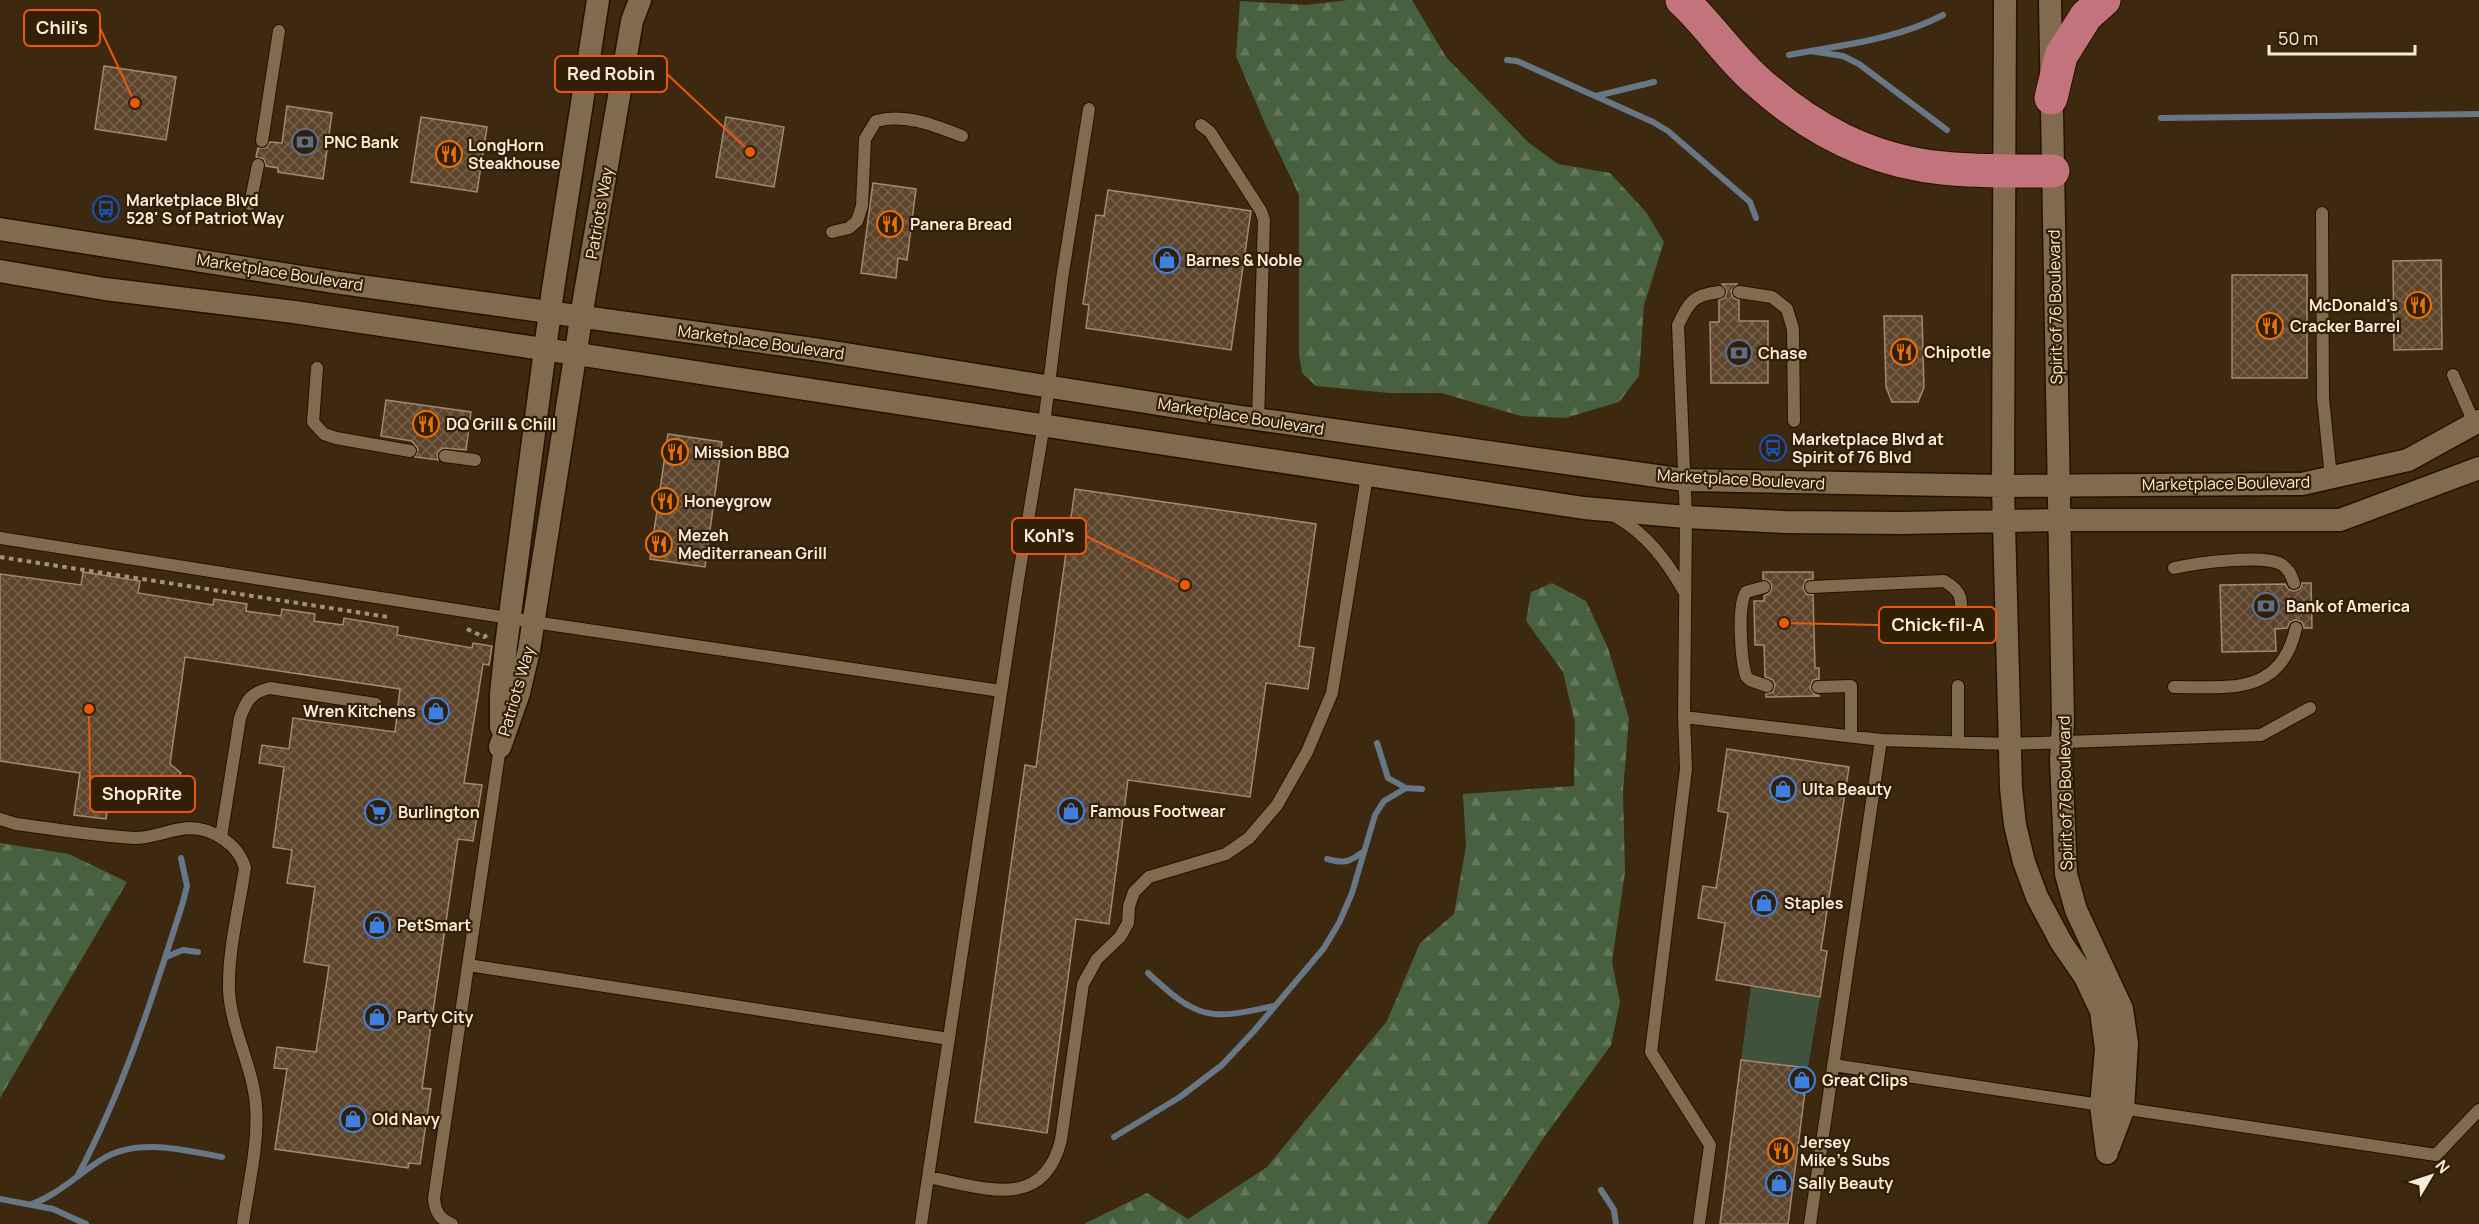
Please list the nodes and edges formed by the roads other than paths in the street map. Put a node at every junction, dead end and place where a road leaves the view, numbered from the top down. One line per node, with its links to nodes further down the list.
1 (598, 0): 23 (street, Patriots Way)
2 (640, 0): 24 (street, Patriots Way)
3 (1682, 0): 14 (highway)
4 (2006, 0): 14 (street)
5 (2050, 0): 8 (street, Spirit of 76 Boulevard)
6 (2104, 0): 8 (highway)
7 (279, 31): 12 (lane)
8 (2051, 98): 15 (street, Spirit of 76 Boulevard)
9 (1089, 109): 29 (lane)
10 (1201, 125): 30 (lane)
11 (962, 136): 19 (lane)
12 (262, 141)
13 (258, 165): 16 (lane)
14 (2004, 170): 15 (highway); 41 (street)
15 (2053, 171): 42 (street, Spirit of 76 Boulevard)
16 (250, 204)
17 (2322, 213): 39 (lane)
18 (0, 229): 23 (street, Marketplace Boulevard)
19 (832, 232)
20 (0, 271): 25 (street)
21 (1719, 292): 40 (lane)
22 (1739, 292): 31 (lane)
23 (550, 310): 24 (street, Marketplace Boulevard); 25 (street, Patriots Way)
24 (583, 315): 26 (street, Patriots Way); 29 (street, Marketplace Boulevard)
25 (544, 349): 26 (street); 53 (street, Patriots Way)
26 (577, 354): 32 (street); 54 (street, Patriots Way)
27 (317, 368): 34 (lane)
28 (2452, 375): 33 (lane)
29 (1049, 386): 30 (street, Marketplace Boulevard); 32 (lane)
30 (1258, 420): 40 (street, Marketplace Boulevard)
31 (1794, 421)
32 (1044, 424): 38 (street); 61 (lane)
33 (2477, 426): 39 (street, Marketplace Boulevard)
34 (410, 451)
35 (445, 456): 36 (lane)
36 (475, 460)
37 (2479, 468): 45 (street)
38 (1367, 476): 43 (street); 78 (lane)
39 (2331, 478): 42 (street, Marketplace Boulevard)
40 (1684, 480): 41 (street, Marketplace Boulevard); 44 (lane)
41 (2003, 486): 42 (street, Marketplace Boulevard); 46 (street)
42 (2058, 486): 45 (street, Spirit of 76 Boulevard)
43 (1601, 509): 44 (street); 52 (lane)
44 (1686, 517): 46 (street); 52 (lane)
45 (2059, 520): 46 (street); 68 (street, Spirit of 76 Boulevard)
46 (2004, 521): 69 (street)
47 (0, 538): 53 (lane)
48 (2174, 568): 49 (lane)
49 (2294, 583)
50 (1764, 587): 57 (lane)
51 (1811, 587): 55 (lane)
52 (1686, 594): 64 (lane)
53 (510, 618): 54 (lane); 70 (street, Patriots Way)
54 (534, 622): 61 (lane); 70 (street, Patriots Way)
55 (1960, 622)
56 (2296, 628): 60 (lane)
57 (1767, 686)
58 (1958, 686): 67 (lane)
59 (1818, 687): 65 (lane)
60 (2174, 687)
61 (1001, 691): 74 (lane)
62 (376, 704): 72 (lane)
63 (2310, 708): 68 (lane)
64 (1684, 717): 65 (lane); 82 (lane)
65 (1851, 736): 66 (lane)
66 (1881, 740): 67 (lane); 75 (lane)
67 (1958, 741): 69 (lane)
68 (2062, 743): 69 (lane); 76 (street, Spirit of 76 Boulevard)
69 (2009, 744): 76 (street)
70 (500, 747): 73 (lane)
71 (0, 819): 72 (lane)
72 (221, 837): 79 (lane)
73 (468, 965): 74 (lane); 80 (lane)
74 (949, 1039): 78 (lane)
75 (1833, 1065): 76 (lane); 83 (lane)
76 (2112, 1108): 77 (lane)
77 (2479, 1110)
78 (928, 1177): 81 (lane)
79 (243, 1224)
80 (452, 1224)
81 (921, 1224)
82 (1698, 1224)
83 (1810, 1224)

